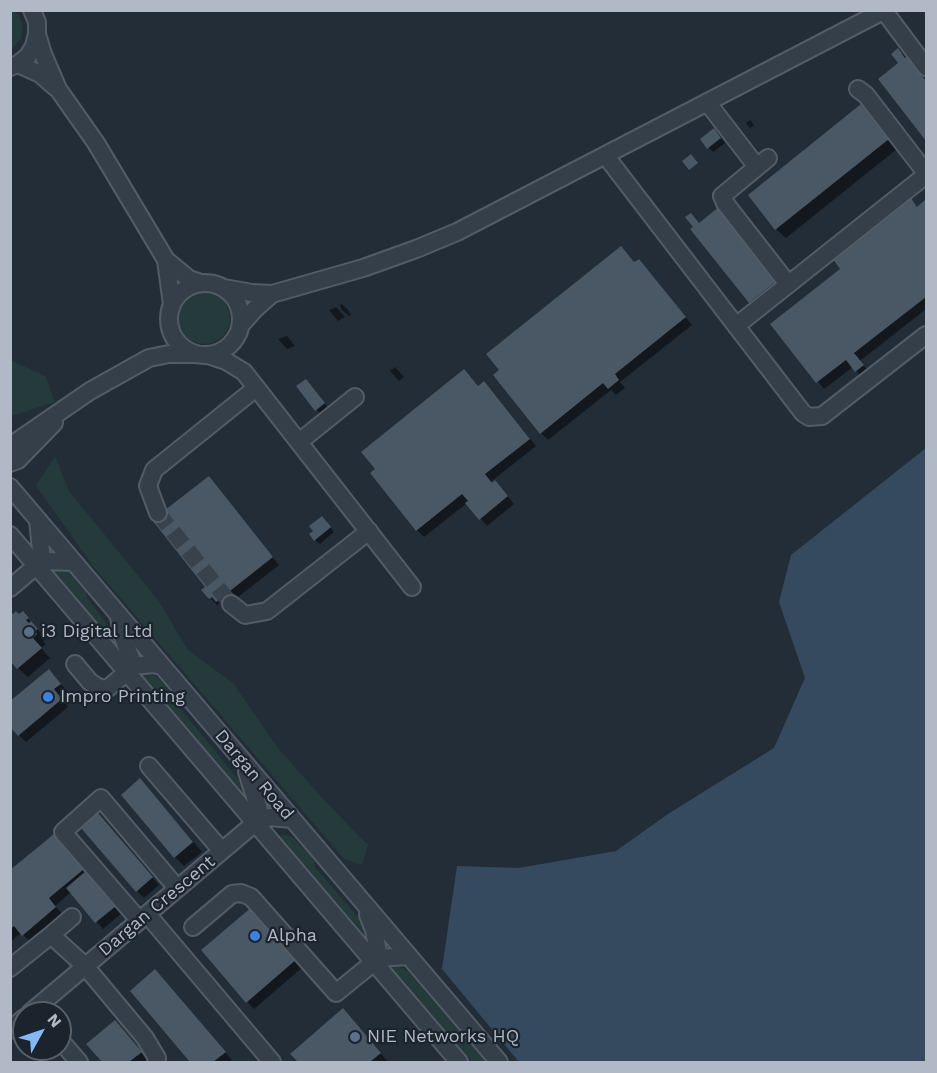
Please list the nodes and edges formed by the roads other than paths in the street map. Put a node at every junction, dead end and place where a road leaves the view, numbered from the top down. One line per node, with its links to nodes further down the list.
1 (884, 11): 4 (street); 7 (street)
2 (37, 19): 3 (street); 5 (street)
3 (14, 65): 5 (street)
4 (927, 67)
5 (58, 89): 10 (street)
6 (858, 89): 9 (street)
7 (707, 102): 8 (street); 12 (street)
8 (605, 155): 14 (street); 16 (street)
9 (927, 174): 12 (street)
10 (166, 260): 11 (street); 15 (street)
11 (201, 283): 13 (street); 15 (street)
12 (788, 284): 16 (street)
13 (224, 288): 14 (street); 17 (street)
14 (272, 294): 17 (street)
15 (172, 305): 18 (street)
16 (736, 326): 19 (street)
17 (239, 329): 20 (street); 22 (street)
18 (171, 330): 20 (street); 21 (street)
19 (927, 335)
20 (202, 355): 21 (street); 22 (street)
21 (149, 358): 25 (street)
22 (244, 372): 23 (street)
23 (256, 388): 26 (street); 30 (street)
24 (355, 397): 26 (street)
25 (69, 407): 27 (street); 28 (street)
26 (299, 442): 32 (street)
27 (10, 446)
28 (10, 463)
29 (10, 487): 31 (street, Dargan Road)
30 (158, 513)
31 (38, 519): 34 (street, Dargan Road); 35 (street)
32 (369, 531): 36 (street); 38 (street)
33 (10, 535): 35 (street, Dargan Road)
34 (74, 562): 35 (street); 39 (street, Dargan Road)
35 (39, 563): 37 (street); 42 (street, Dargan Road)
36 (412, 587)
37 (10, 588)
38 (231, 604)
39 (118, 614): 41 (street, Dargan Road); 42 (street)
40 (75, 664): 42 (street)
41 (162, 666): 42 (street); 43 (street, Dargan Road)
42 (130, 669): 46 (street, Dargan Road)
43 (244, 763): 45 (street, Dargan Road); 46 (street)
44 (149, 766): 47 (street)
45 (291, 819): 46 (street); 49 (street, Dargan Road)
46 (258, 821): 47 (street, Dargan Crescent); 55 (street, Dargan Road)
47 (222, 851): 48 (street, Dargan Crescent)
48 (177, 888): 51 (street, Dargan Crescent); 51 (street)
49 (362, 902): 54 (street, Dargan Road); 55 (street)
50 (72, 917): 53 (street)
51 (143, 917): 56 (street, Dargan Crescent); 60 (street)
52 (193, 927): 55 (street)
53 (51, 935): 56 (street); 57 (street)
54 (408, 956): 55 (street); 62 (street, Dargan Road)
55 (376, 960): 61 (street, Dargan Road)
56 (85, 966): 58 (street, Dargan Crescent); 59 (street)
57 (10, 968)
58 (43, 1001)
59 (156, 1062)
60 (272, 1062)
61 (459, 1062)
62 (499, 1062)

